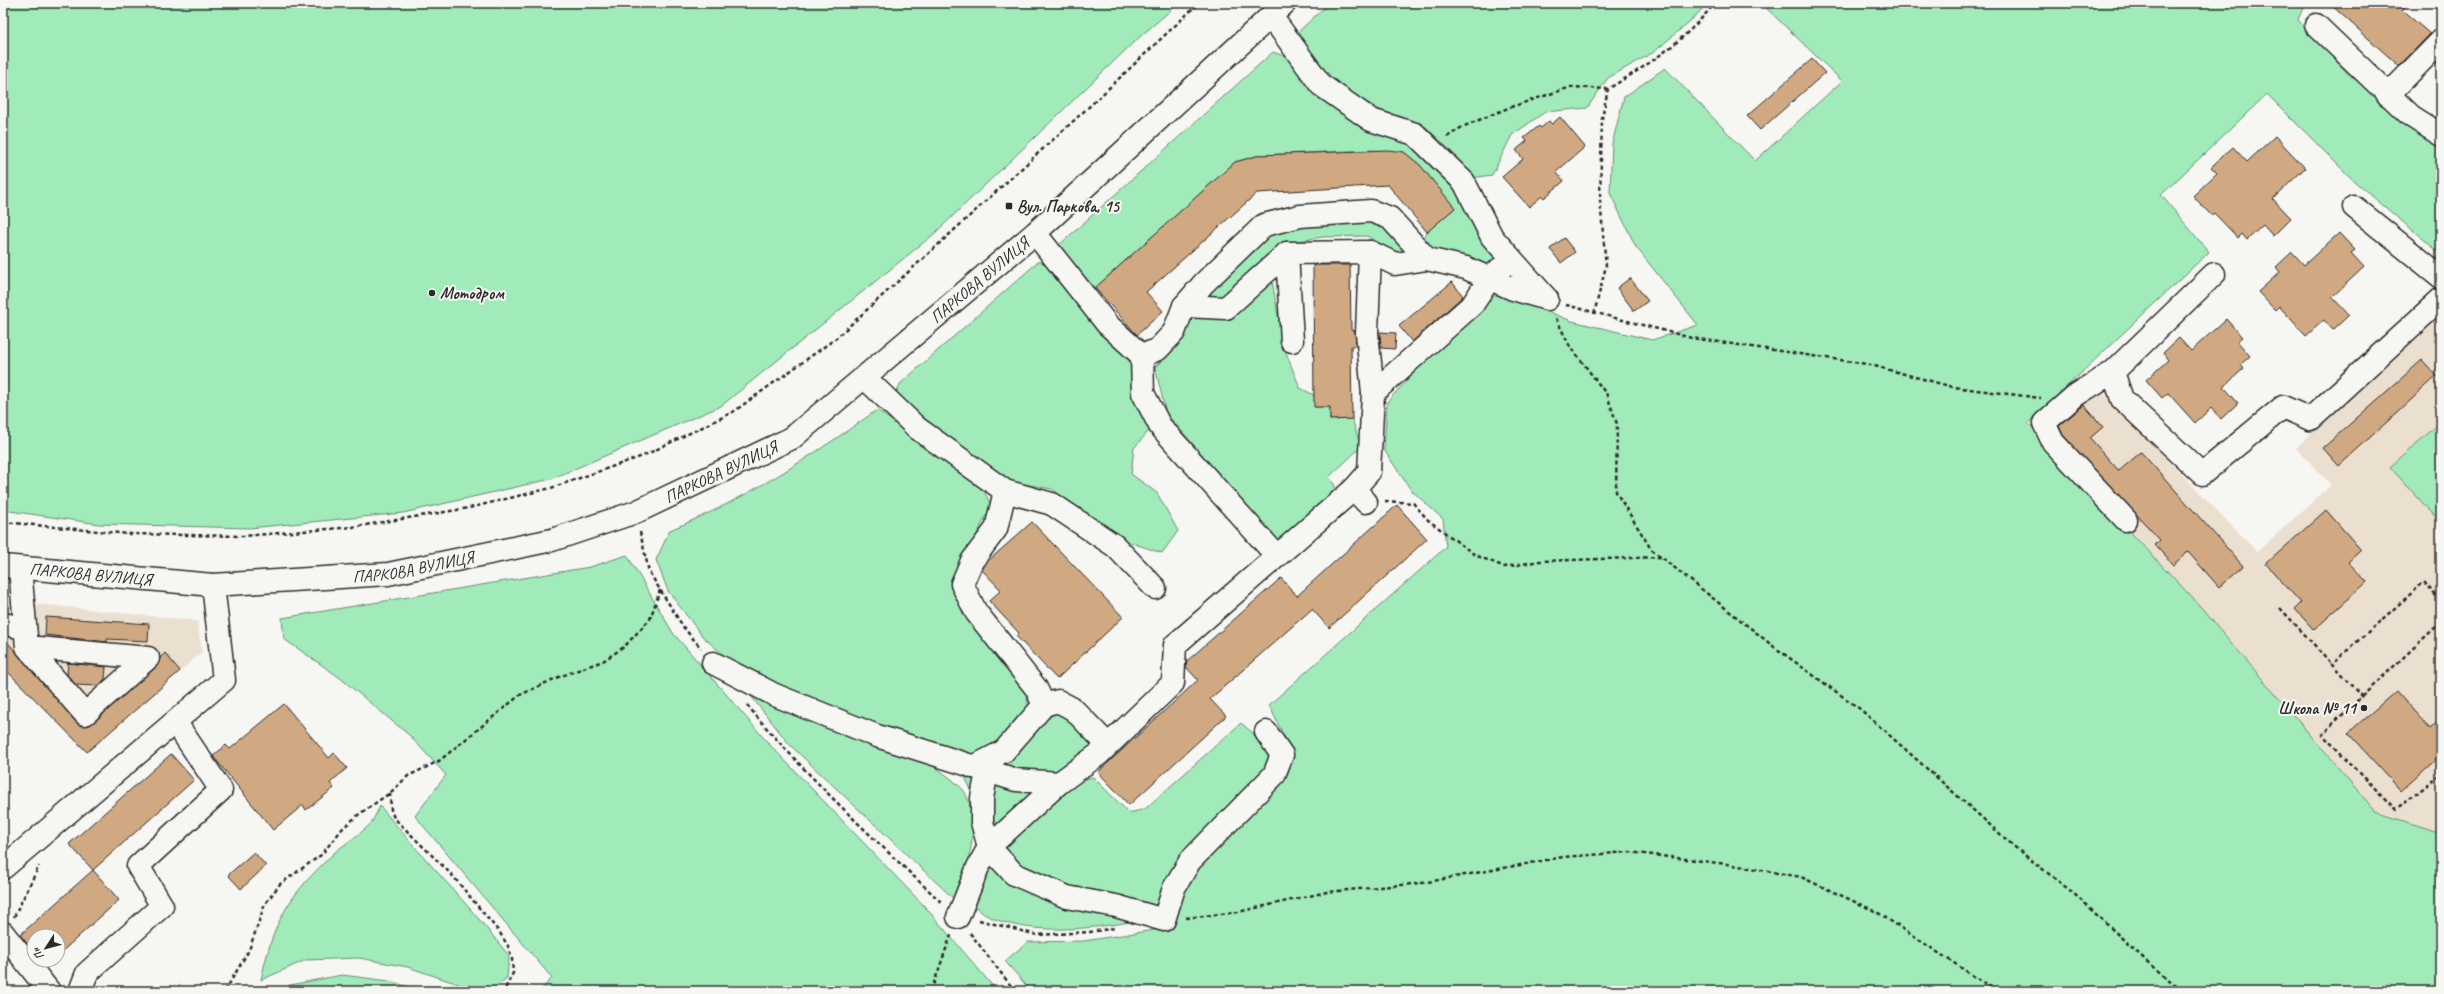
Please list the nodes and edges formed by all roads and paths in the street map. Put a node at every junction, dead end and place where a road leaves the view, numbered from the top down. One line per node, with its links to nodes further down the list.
1 (1199, 3): 33 (path)
2 (1715, 3): 6 (path)
3 (1278, 9): 9 (street); 11 (street, ПАРКОВА ВУЛИЦЯ)
4 (2316, 25): 7 (street)
5 (2441, 41): 7 (street)
6 (1608, 89): 9 (path); 22 (path)
7 (2388, 95): 8 (street)
8 (2441, 135)
9 (1431, 149): 13 (street)
10 (2354, 207): 17 (street)
11 (1035, 233): 24 (street); 26 (street, ПАРКОВА ВУЛИЦЯ)
12 (1370, 252): 14 (street); 15 (street); 27 (street)
13 (1505, 252): 18 (street); 19 (street)
14 (1287, 253): 21 (street); 23 (street)
15 (1427, 259): 18 (street); 21 (street)
16 (2214, 274): 25 (street)
17 (2441, 277)
18 (1490, 278): 19 (street); 27 (street)
19 (1547, 299): 22 (path); 35 (path)
20 (2441, 299): 25 (street)
21 (1184, 306): 24 (street)
22 (1594, 314): 28 (path)
23 (1292, 341)
24 (1142, 356): 34 (street)
25 (2113, 372): 28 (street)
26 (864, 377): 29 (street); 31 (street, ПАРКОВА ВУЛИЦЯ)
27 (1373, 392): 30 (street)
28 (2066, 403): 32 (street)
29 (1005, 491): 38 (street); 49 (street)
30 (1360, 496): 34 (street); 35 (path)
31 (636, 512): 37 (street, ПАРКОВА ВУЛИЦЯ); 39 (path)
32 (2126, 520)
33 (3, 522)
34 (1276, 555): 52 (street)
35 (1662, 557): 71 (path)
36 (12, 567): 37 (street, ПАРКОВА ВУЛИЦЯ); 44 (street)
37 (213, 585): 50 (street)
38 (1155, 588)
39 (660, 589): 45 (path); 56 (path)
40 (2441, 602): 46 (path)
41 (2280, 608): 46 (path)
42 (2441, 622): 47 (path)
43 (3, 624): 44 (street)
44 (26, 638): 44 (street)
45 (713, 663): 53 (street)
46 (2332, 664): 47 (path)
47 (2362, 697): 54 (path)
48 (743, 700): 60 (path)
49 (1044, 705): 52 (street); 53 (street)
50 (176, 723): 59 (street); 65 (street)
51 (1266, 732): 61 (street)
52 (1108, 746): 55 (street)
53 (980, 769): 55 (street); 57 (street)
54 (2441, 774)
55 (1059, 783): 57 (street)
56 (390, 793): 66 (path); 67 (path)
57 (989, 847): 60 (street); 61 (street)
58 (40, 864): 63 (path)
59 (3, 868)
60 (958, 917): 62 (path); 68 (path); 69 (path)
61 (1164, 920): 70 (path)
62 (1120, 927)
63 (4, 934): 64 (street)
64 (49, 991)
65 (80, 991)
66 (225, 991)
67 (504, 991)
68 (931, 991)
69 (1014, 991)
70 (1996, 991)
71 (2183, 991)

